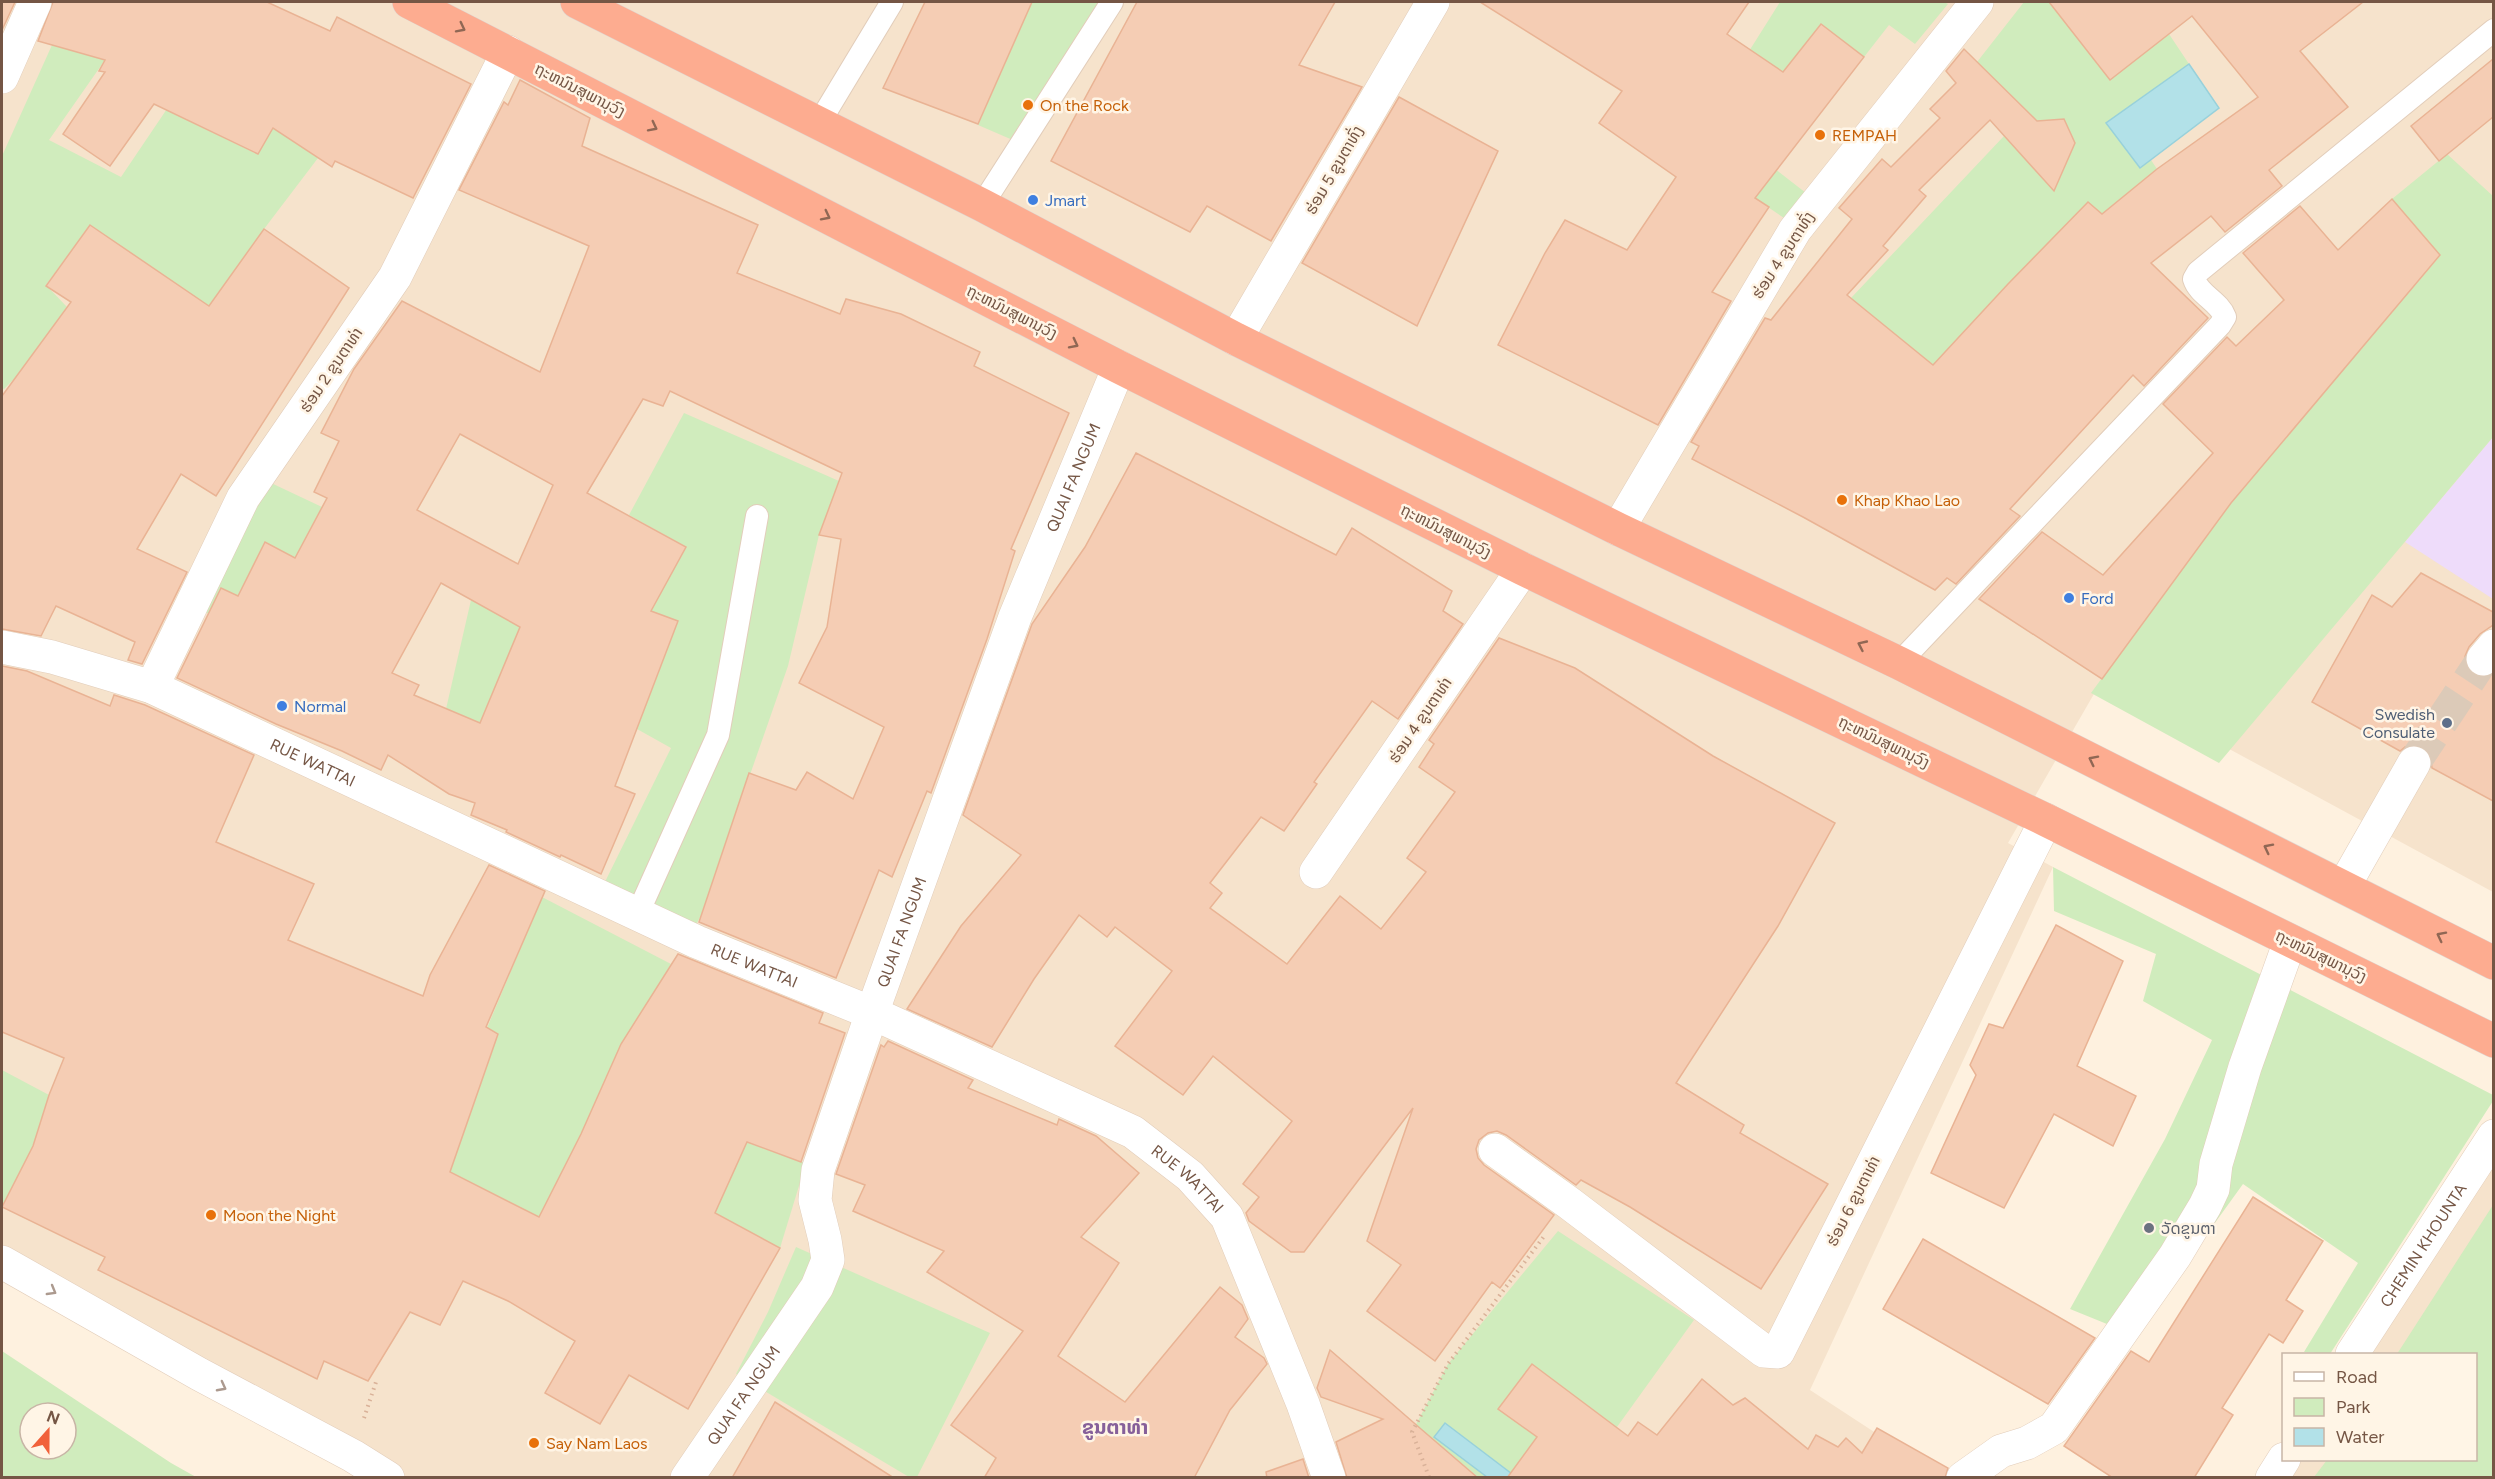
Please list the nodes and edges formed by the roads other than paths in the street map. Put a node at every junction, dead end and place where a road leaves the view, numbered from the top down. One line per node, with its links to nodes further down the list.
1 (35, 2): 10 (street)
2 (409, 2): 9 (highway, ຖະຫນົນສຸພານຸວົງ, one-way to 9)
3 (577, 2): 11 (highway)
4 (892, 2): 11 (lane)
5 (1112, 2): 12 (lane)
6 (1433, 2): 13 (street, ຮ່ອມ 5 ຂູນຕາທົ່ງ)
7 (1977, 2): 16 (street, ຮ່ອມ 4 ຂູນຕາທົ່ງ)
8 (2493, 30): 19 (lane)
9 (508, 52): 14 (highway, ຖະຫນົນສຸພານຸວົງ, one-way to 14); 20 (street, ຮ່ອມ 2 ຂູນຕາທ່າ)
10 (2, 77)
11 (819, 123): 12 (highway)
12 (982, 205): 13 (highway)
13 (1236, 339): 16 (highway)
14 (1119, 367): 17 (highway, ຖະຫນົນສຸພານຸວົງ); 28 (street, QUAI FA NGUM)
15 (757, 516): 25 (lane)
16 (1618, 529): 19 (highway, one-way to 16)
17 (1523, 569): 22 (highway, ຖະຫນົນສຸພານຸວົງ); 23 (street, ຮ່ອມ 4 ຂູນຕາທ່າ)
18 (2, 647): 20 (street, RUE WATTAI)
19 (1899, 663): 24 (highway, one-way to 19)
20 (152, 687): 25 (street, RUE WATTAI)
21 (2414, 764): 24 (street)
22 (2046, 820): 26 (highway, ຖະຫນົນສຸພານຸວົງ); 31 (street, ຮ່ອມ 6 ຂູນຕາທ່າ)
23 (1316, 872)
24 (2344, 886): 27 (highway, one-way to 24)
25 (638, 913): 28 (street, RUE WATTAI)
26 (2290, 941): 29 (highway, ຖະຫນົນສຸພານຸວົງ); 38 (street)
27 (2493, 963)
28 (872, 1013): 36 (street, QUAI FA NGUM); 37 (street, RUE WATTAI)
29 (2493, 1041)
30 (2493, 1136): 33 (street, CHEMIN KHOUNTA)
31 (1494, 1150)
32 (2, 1262): 35 (street, one-way to 35)
33 (2353, 1353)
34 (2282, 1461): 39 (street)
35 (388, 1478)
36 (687, 1478)
37 (1329, 1478)
38 (1963, 1478)
39 (2272, 1478)

